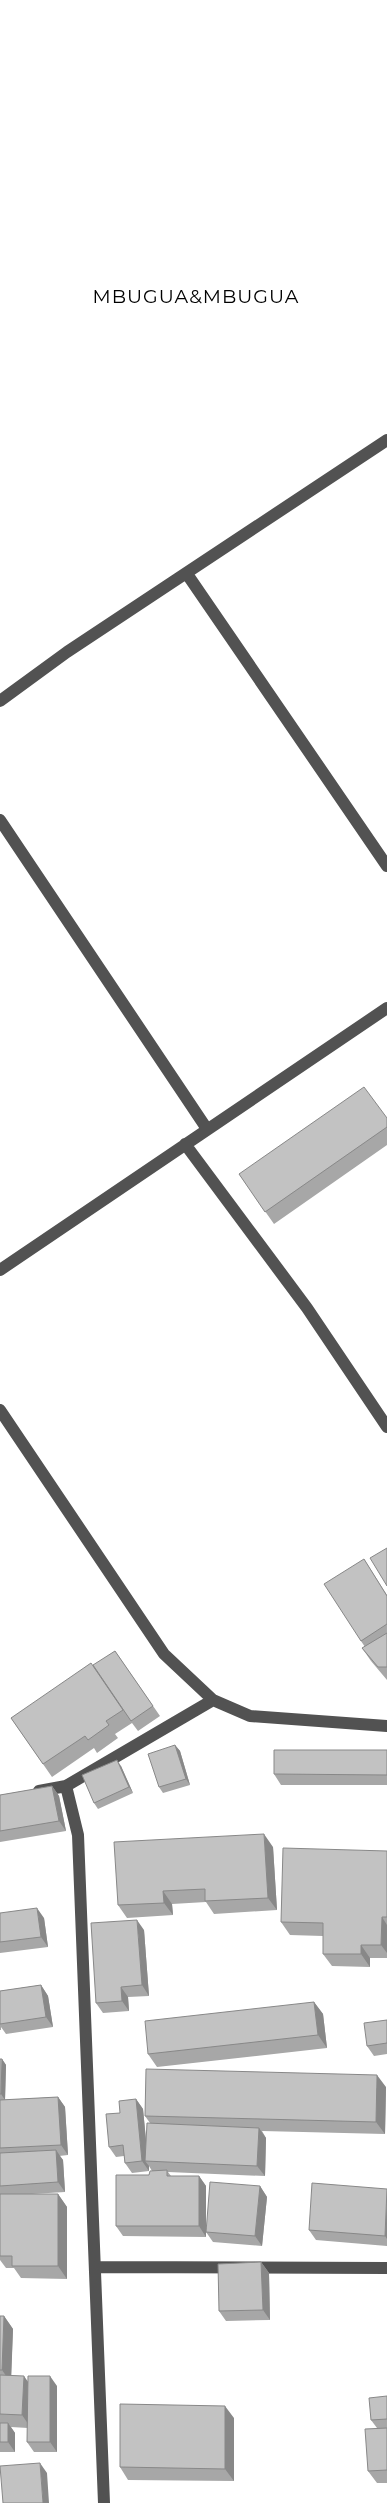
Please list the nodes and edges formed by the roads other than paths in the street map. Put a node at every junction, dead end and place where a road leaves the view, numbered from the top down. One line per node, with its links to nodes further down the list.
1 (387, 440): 2 (street)
2 (187, 574): 3 (street); 5 (street)
3 (0, 701)
4 (0, 820): 7 (street)
5 (387, 866)
6 (387, 1008): 7 (street)
7 (207, 1129): 8 (street)
8 (185, 1144): 9 (street); 11 (street)
9 (0, 1270)
10 (0, 1410): 12 (street)
11 (387, 1427)
12 (213, 1700): 13 (street); 14 (street)
13 (387, 1726)
14 (66, 1786): 15 (street); 16 (street)
15 (28, 1792)
16 (95, 2267): 17 (street); 18 (street)
17 (387, 2268)
18 (104, 2503)

